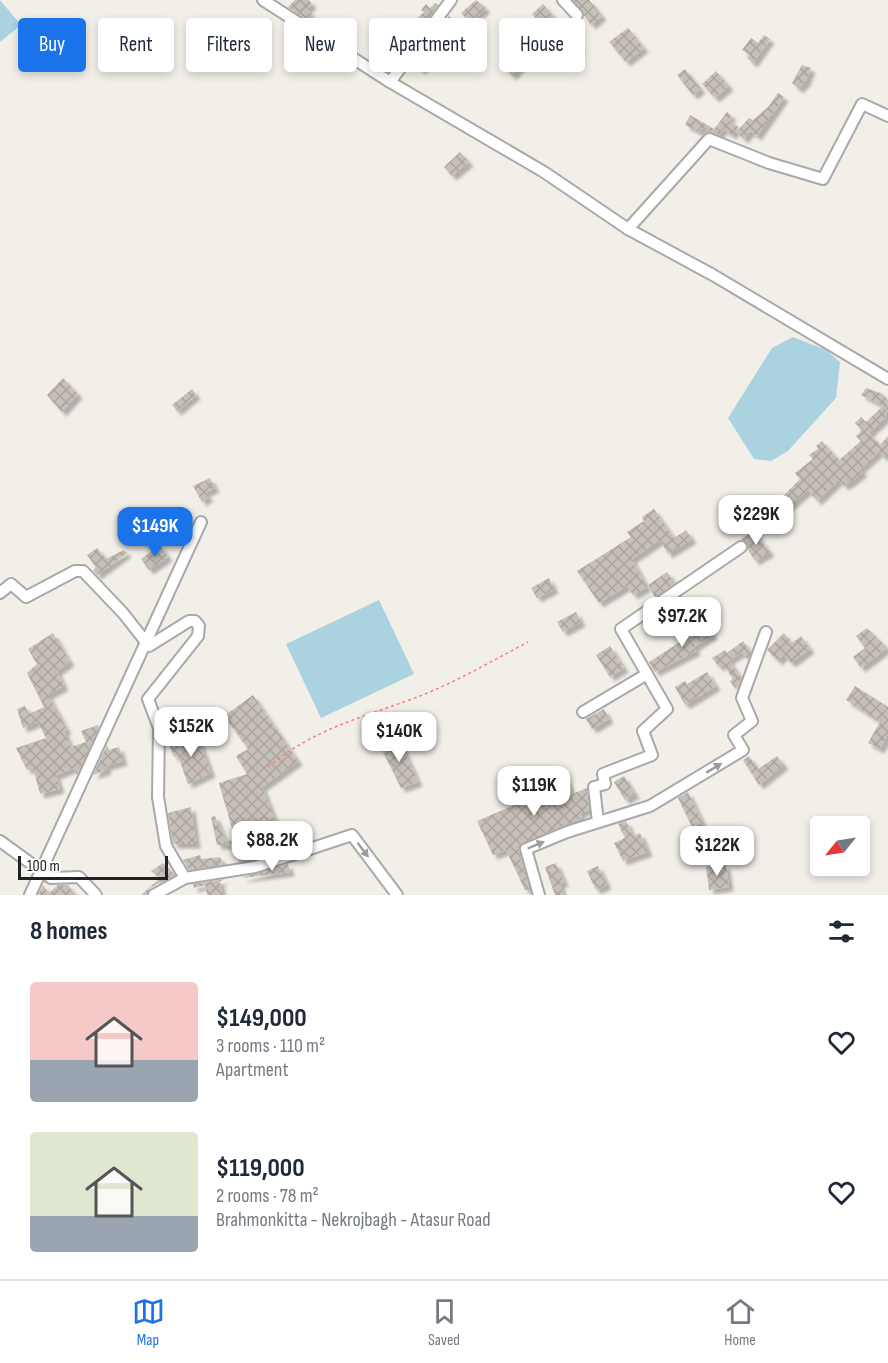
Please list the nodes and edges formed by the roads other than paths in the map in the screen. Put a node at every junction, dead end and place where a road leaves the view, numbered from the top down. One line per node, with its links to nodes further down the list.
1 (263, 0): 5 (street)
2 (451, 0): 5 (street)
3 (563, 0): 4 (street)
4 (577, 15)
5 (390, 82): 7 (street)
6 (888, 116): 7 (street)
7 (628, 229): 8 (street)
8 (888, 379)
9 (201, 522): 18 (street)
10 (741, 547): 13 (street)
11 (0, 593): 17 (street)
12 (766, 633): 15 (street, one-way to 12)
13 (646, 674): 14 (street); 15 (street)
14 (583, 712)
15 (598, 822): 22 (street, one-way to 15)
16 (0, 841): 19 (street)
17 (184, 878): 20 (street); 21 (street, one-way to 21)
18 (30, 895)
19 (96, 895)
20 (154, 895)
21 (397, 895)
22 (539, 895)

